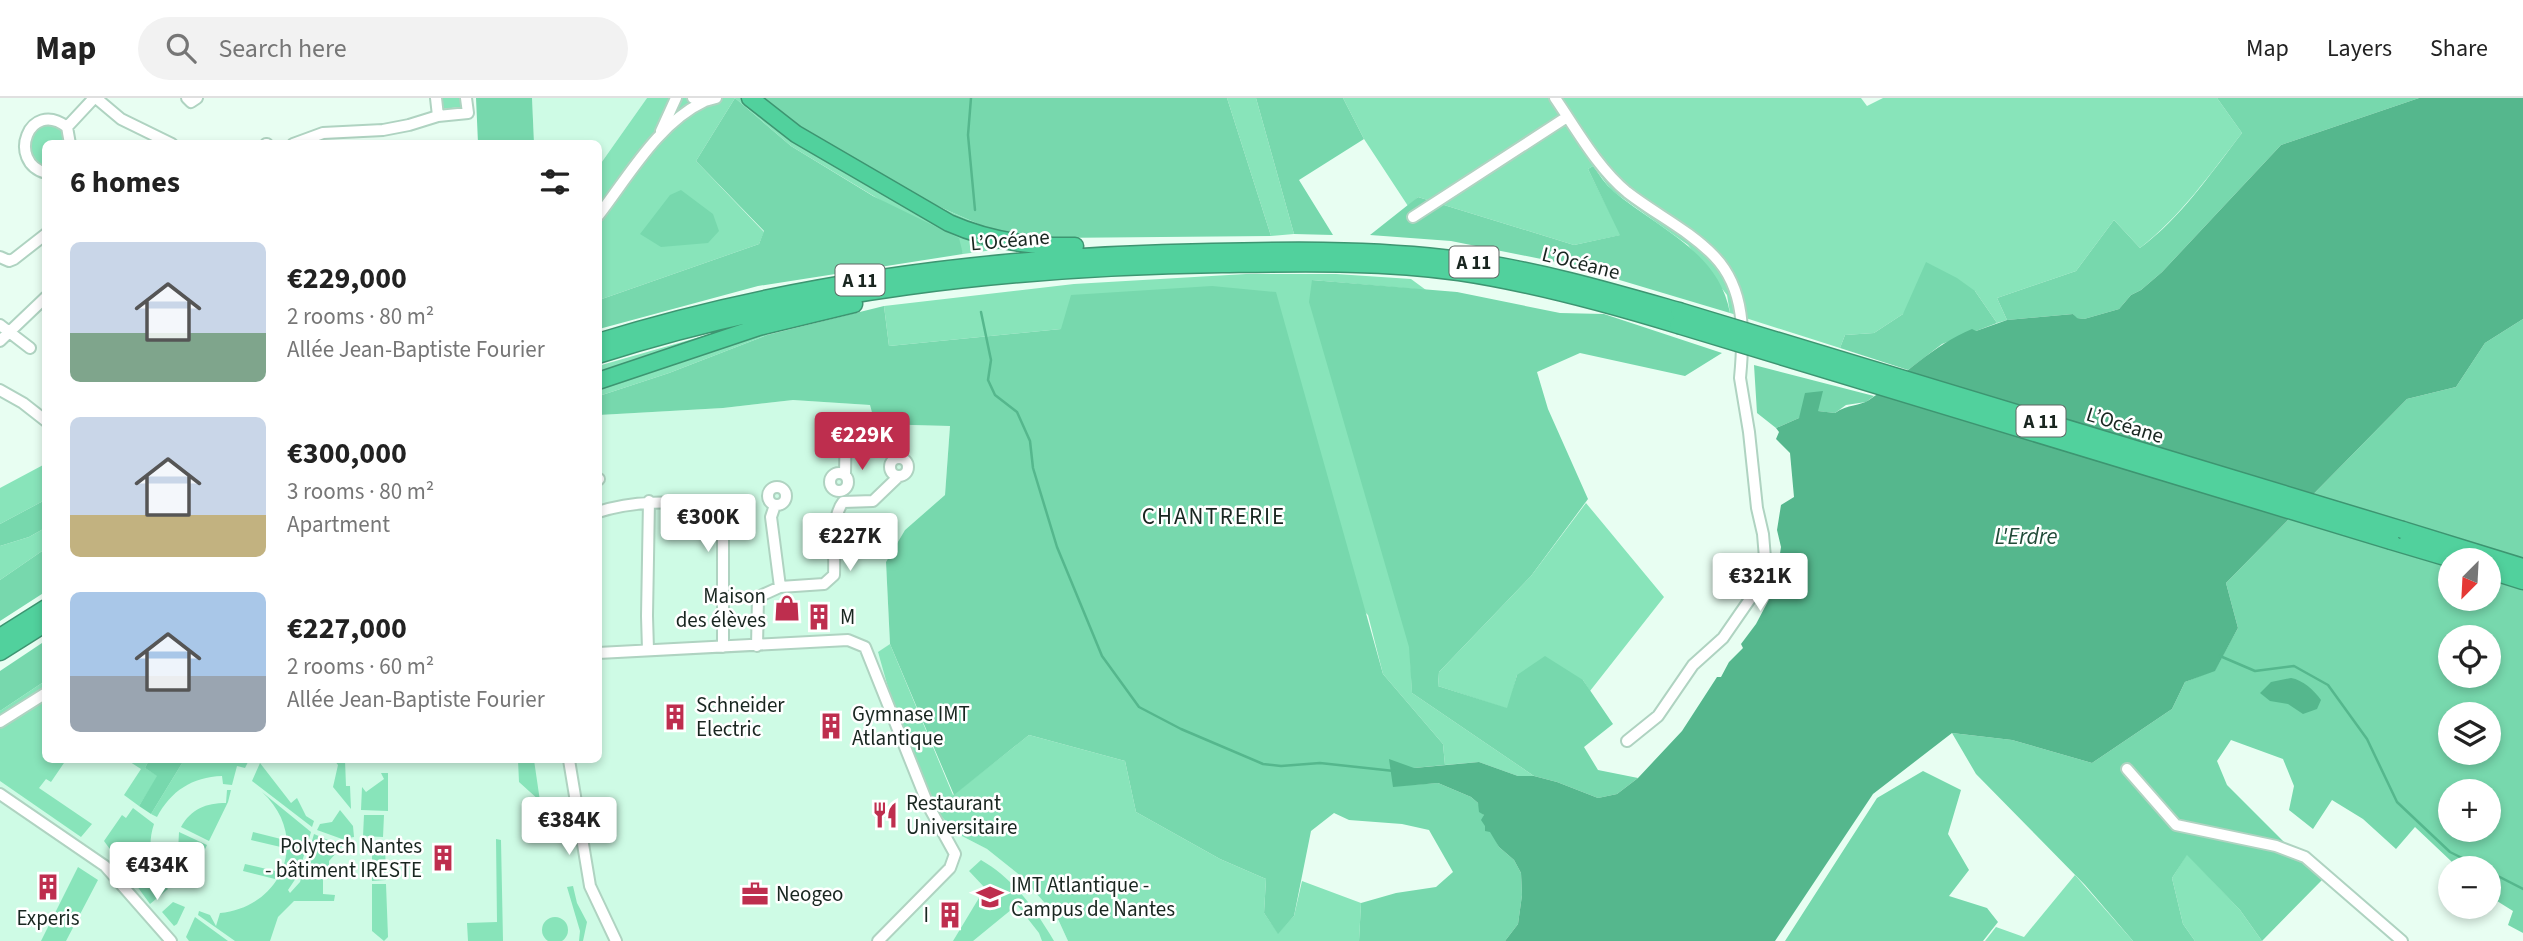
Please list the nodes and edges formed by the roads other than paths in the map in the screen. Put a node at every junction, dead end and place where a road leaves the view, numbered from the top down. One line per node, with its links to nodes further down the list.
1 (95, 98): 13 (street); 17 (street)
2 (187, 98): 3 (street)
3 (197, 98)
4 (436, 98): 11 (street)
5 (466, 98): 11 (street)
6 (676, 98): 15 (street)
7 (693, 98): 10 (street)
8 (750, 98): 26 (highway)
9 (1555, 98): 12 (street)
10 (711, 99): 15 (street)
11 (438, 116): 14 (street)
12 (1567, 117): 24 (street); 63 (street)
13 (67, 127): 16 (street); 20 (street)
14 (383, 130): 18 (street); 19 (street)
15 (658, 137): 21 (street)
16 (69, 140)
17 (164, 140)
18 (304, 140)
19 (384, 140)
20 (42, 172)
21 (629, 176): 22 (street); 23 (street)
22 (602, 200)
23 (602, 211)
24 (1413, 217)
25 (42, 237): 27 (street)
26 (1126, 253): 30 (highway, L’Océane / A 11); 33 (highway, L’Océane / A 11)
27 (0, 257)
28 (912, 285): 30 (highway, L’Océane / A 11); 35 (highway, L’Océane / A 11); 36 (highway)
29 (42, 300): 31 (street)
30 (1678, 318): 45 (highway, L’Océane / A 11, bridge)
31 (4, 329): 32 (street); 34 (street)
32 (0, 341)
33 (602, 341)
34 (30, 348)
35 (602, 354)
36 (602, 380)
37 (0, 390): 38 (street)
38 (42, 418)
39 (846, 420): 41 (street)
40 (900, 476): 41 (street)
41 (842, 497): 50 (street)
42 (649, 501): 44 (street); 55 (street); 56 (street)
43 (775, 505): 50 (street)
44 (602, 511)
45 (2397, 536): 46 (highway, L’Océane / A 11); 47 (highway, L’Océane / A 11)
46 (2438, 553)
47 (2523, 567)
48 (2501, 574): 49 (highway)
49 (2523, 581)
50 (780, 587): 54 (street)
51 (42, 611): 53 (highway)
52 (42, 626): 57 (highway)
53 (0, 638)
54 (757, 646): 55 (street); 69 (street)
55 (723, 647): 56 (street)
56 (648, 650): 58 (street)
57 (0, 652)
58 (602, 653)
59 (42, 696): 60 (street)
60 (14, 715): 61 (street); 62 (street)
61 (0, 722)
62 (0, 727)
63 (1627, 741)
64 (570, 763): 68 (street)
65 (2127, 769): 70 (street)
66 (0, 794): 67 (street)
67 (168, 939)
68 (615, 941)
69 (878, 941)
70 (2402, 941)

